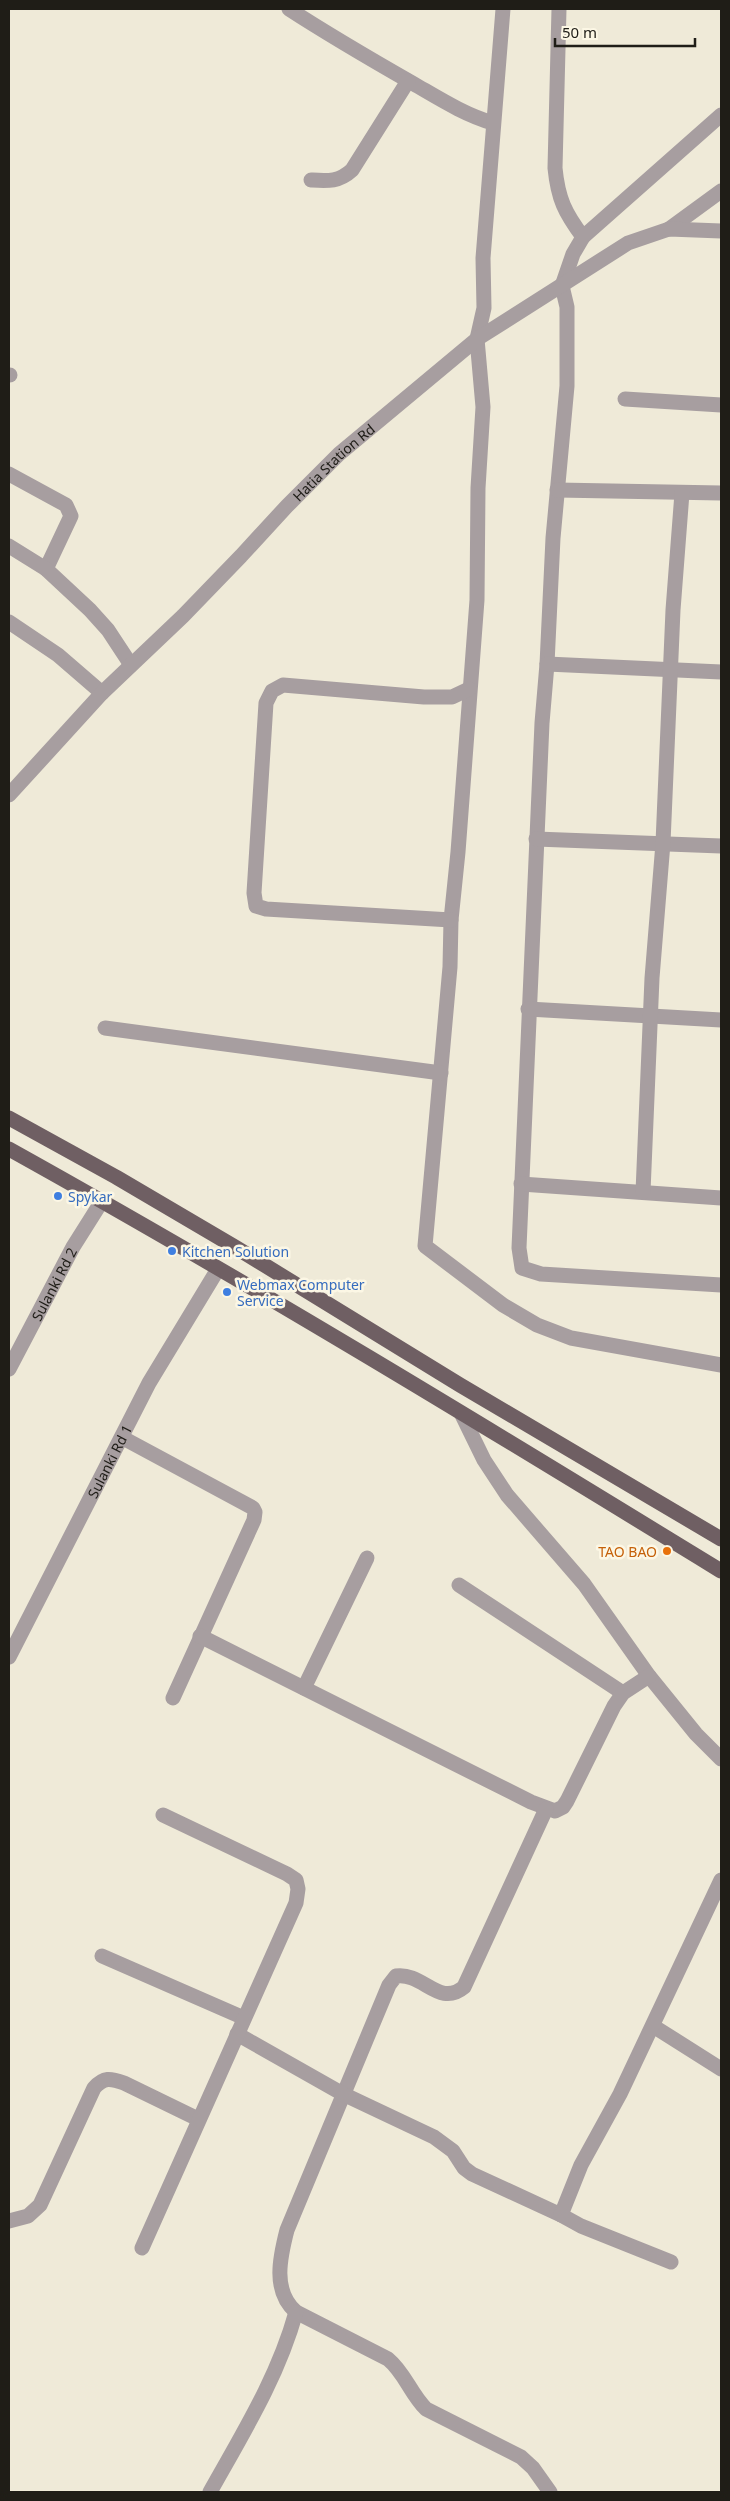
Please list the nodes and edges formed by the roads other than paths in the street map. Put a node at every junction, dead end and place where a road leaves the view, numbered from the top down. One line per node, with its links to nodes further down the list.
1 (289, 9): 4 (street)
2 (503, 9): 6 (street)
3 (559, 9): 11 (street)
4 (408, 81): 6 (street); 7 (street)
5 (721, 115): 11 (street)
6 (493, 124): 13 (street)
7 (311, 180)
8 (721, 191): 9 (street)
9 (669, 229): 10 (street, Hatia Station Rd); 12 (street, Hatia Station Rd)
10 (721, 231)
11 (583, 237): 12 (street)
12 (562, 286): 13 (street, Hatia Station Rd); 17 (street)
13 (477, 339): 24 (street, Hatia Station Rd); 27 (street)
14 (625, 399): 15 (street)
15 (721, 405)
16 (9, 474): 21 (street)
17 (557, 490): 18 (street); 23 (street)
18 (682, 493): 19 (street); 25 (street)
19 (721, 493)
20 (9, 546): 21 (street)
21 (46, 569): 24 (street)
22 (9, 622): 28 (street)
23 (547, 664): 25 (street); 30 (street)
24 (131, 665): 28 (street, Hatia Station Rd)
25 (671, 669): 26 (street); 31 (street)
26 (721, 672)
27 (469, 689): 33 (street); 33 (street)
28 (102, 692): 29 (street, Hatia Station Rd)
29 (9, 795)
30 (536, 839): 31 (street); 34 (street)
31 (663, 843): 32 (street); 35 (street)
32 (721, 846)
33 (451, 920): 38 (street)
34 (528, 1010): 35 (street); 41 (street)
35 (651, 1015): 36 (street); 42 (street)
36 (721, 1020)
37 (105, 1028): 38 (street)
38 (441, 1073): 47 (street)
39 (9, 1118): 51 (main road)
40 (9, 1149): 44 (main road)
41 (521, 1184): 42 (street); 46 (street)
42 (643, 1192): 43 (street)
43 (721, 1198)
44 (102, 1201): 45 (main road); 48 (street, Sulanki Rd 2)
45 (218, 1269): 49 (main road); 50 (street, Sulanki Rd 1)
46 (721, 1285)
47 (721, 1365)
48 (9, 1369)
49 (461, 1413): 53 (main road); 58 (street)
50 (123, 1438): 55 (street, Sulanki Rd 1); 56 (street)
51 (721, 1539)
52 (367, 1558): 59 (street)
53 (721, 1571)
54 (459, 1585): 60 (street)
55 (14, 1634): 57 (street, Sulanki Rd 1)
56 (200, 1636): 59 (street); 61 (street)
57 (9, 1657)
58 (649, 1676): 60 (street); 62 (street)
59 (304, 1688): 63 (street)
60 (623, 1693): 63 (street)
61 (173, 1698)
62 (721, 1759)
63 (546, 1809): 71 (street)
64 (163, 1815): 67 (street)
65 (721, 1880): 68 (street)
66 (102, 1956): 67 (street)
67 (244, 2018): 69 (street)
68 (653, 2026): 70 (street); 73 (street)
69 (237, 2034): 71 (street); 72 (street)
70 (721, 2069)
71 (343, 2094): 73 (street); 77 (street)
72 (198, 2119): 74 (street); 75 (street)
73 (561, 2215): 76 (street)
74 (9, 2221)
75 (142, 2248)
76 (670, 2262)
77 (296, 2312): 78 (street); 79 (street)
78 (210, 2492)
79 (550, 2492)

